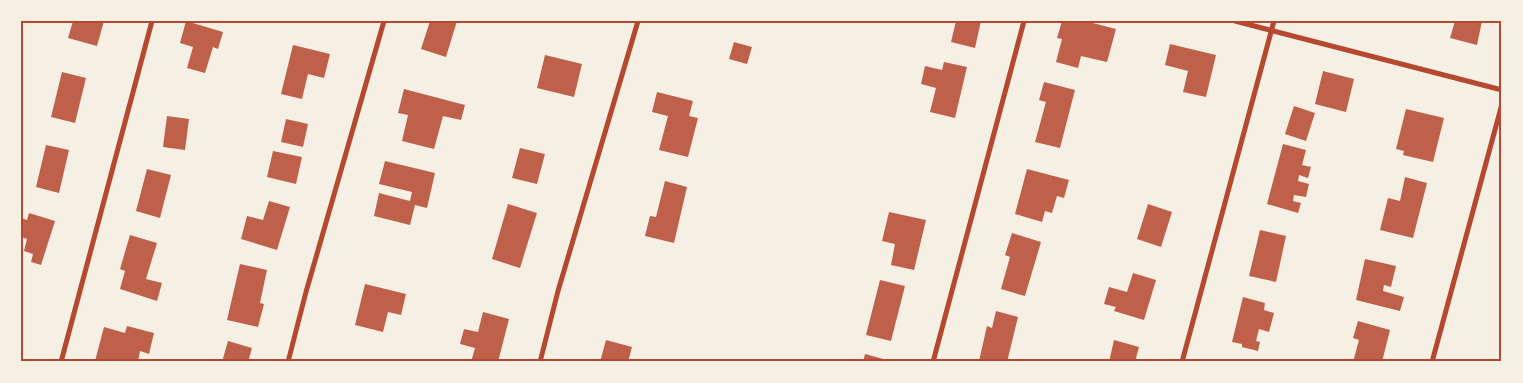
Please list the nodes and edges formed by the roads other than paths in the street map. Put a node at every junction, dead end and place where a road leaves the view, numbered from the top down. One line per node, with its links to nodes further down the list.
1 (152, 21): 10 (street)
2 (384, 21): 11 (street)
3 (638, 21): 12 (street)
4 (1024, 21): 13 (street)
5 (1235, 21): 7 (street)
6 (1274, 21): 7 (street)
7 (1272, 31): 8 (street); 14 (street)
8 (1502, 90)
9 (1502, 104): 15 (street)
10 (60, 362)
11 (288, 362)
12 (540, 362)
13 (933, 362)
14 (1182, 362)
15 (1432, 362)

